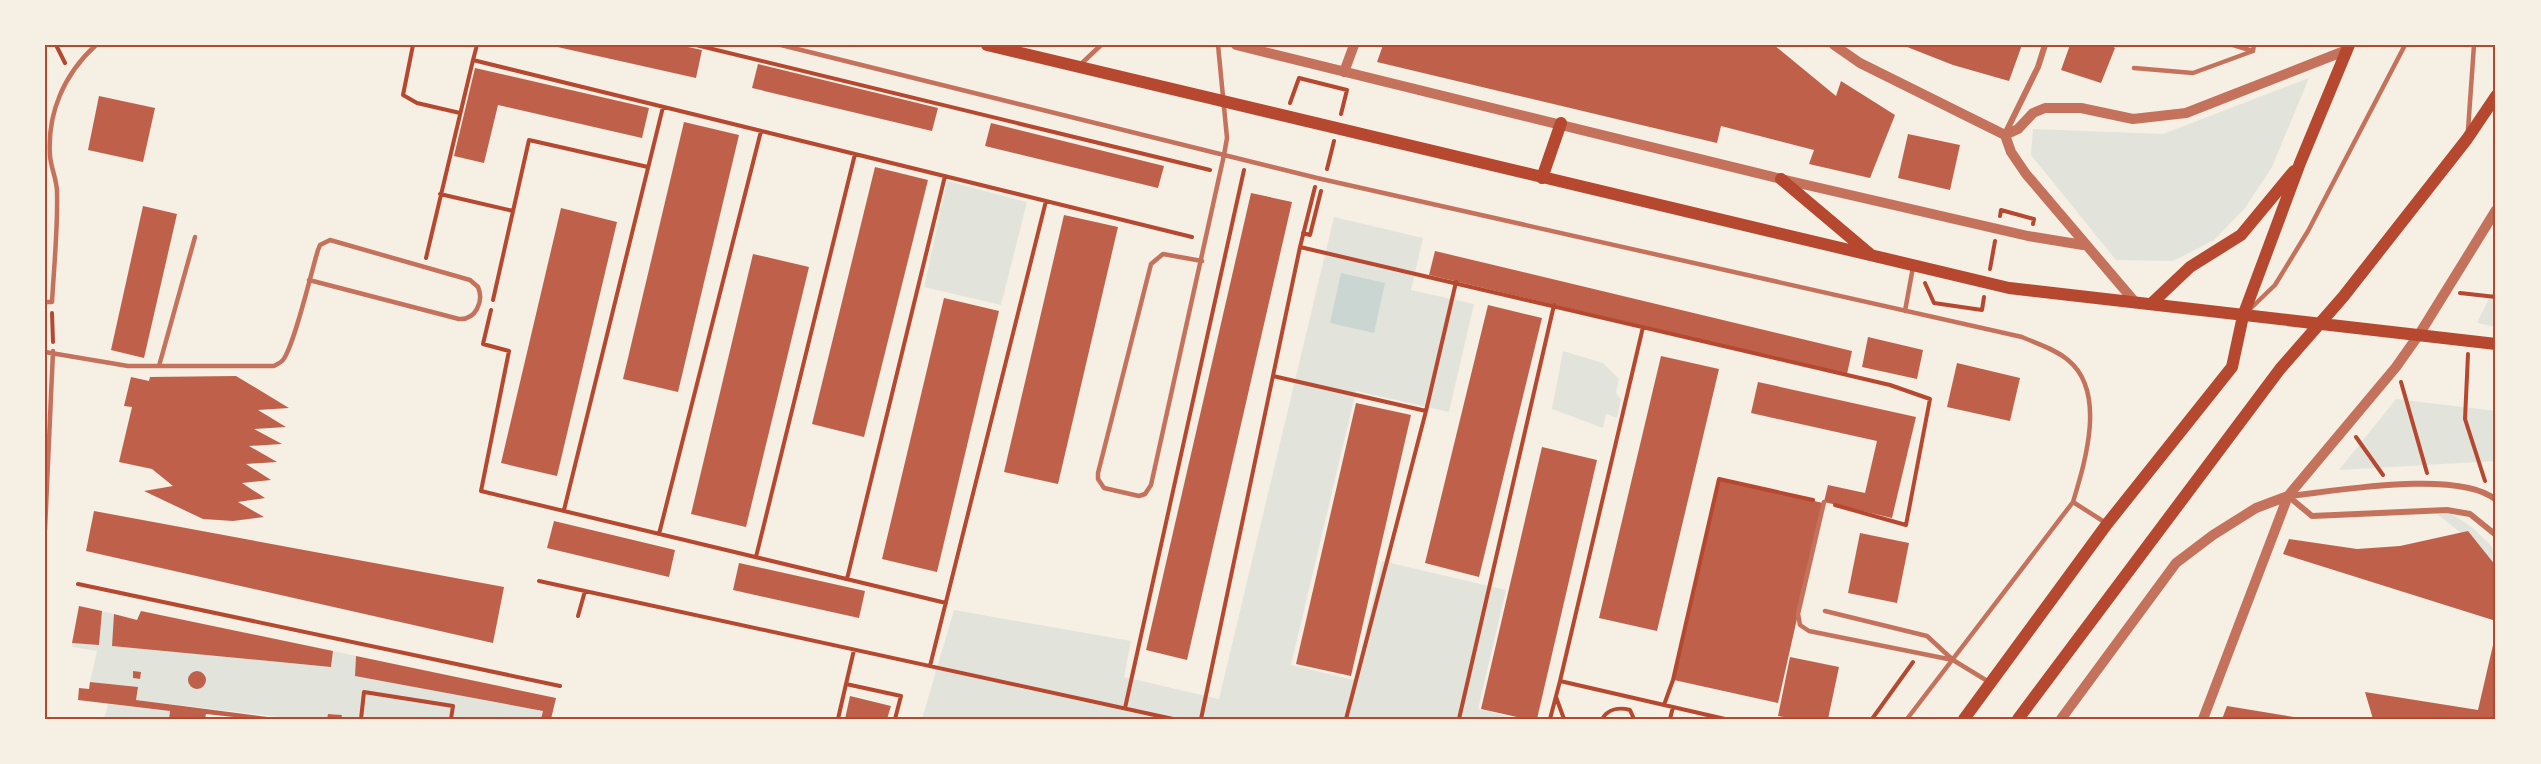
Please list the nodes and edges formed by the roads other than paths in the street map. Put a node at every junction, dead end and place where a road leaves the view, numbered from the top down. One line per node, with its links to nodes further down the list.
1 (96, 45): 35 (lane)
2 (781, 45): 24 (lane)
3 (987, 45): 15 (main road)
4 (1101, 45): 15 (lane)
5 (1218, 45): 19 (lane)
6 (1236, 45): 17 (street)
7 (1354, 45): 17 (street)
8 (1834, 45): 22 (street)
9 (2045, 45): 22 (street)
10 (2233, 45): 13 (lane)
11 (2405, 45): 39 (lane)
12 (2474, 45): 23 (lane)
13 (2254, 48): 16 (lane)
14 (2348, 48): 22 (street); 25 (main road)
15 (1078, 67): 19 (main road)
16 (2134, 68)
17 (1344, 72): 21 (street)
18 (2496, 96): 20 (main road)
19 (1223, 102): 24 (lane); 26 (main road)
20 (2493, 105): 23 (main road)
21 (1561, 123): 26 (main road); 27 (street)
22 (2005, 135): 30 (street)
23 (2467, 139): 40 (main road)
24 (1224, 155): 32 (lane); 38 (lane)
25 (2300, 163): 37 (main road); 39 (main road)
26 (1542, 178): 31 (main road)
27 (1781, 179): 30 (street); 31 (main road)
28 (2496, 210): 41 (street)
29 (195, 237): 45 (lane)
30 (2083, 245): 36 (street)
31 (1873, 257): 33 (main road)
32 (1202, 261): 32 (lane)
33 (1913, 267): 36 (main road); 38 (lane)
34 (309, 280): 34 (lane); 45 (lane)
35 (45, 302)
36 (2135, 302): 37 (main road)
37 (2151, 304): 39 (main road)
38 (1905, 311): 48 (lane)
39 (2243, 316): 40 (main road); 50 (main road)
40 (2319, 324): 41 (main road); 58 (main road)
41 (2420, 333): 42 (main road); 46 (street)
42 (2496, 344)
43 (53, 351): 44 (lane); 45 (lane); 51 (lane)
44 (45, 352)
45 (159, 366)
46 (2288, 496): 47 (street); 52 (street); 59 (street); 60 (street)
47 (2496, 500)
48 (2073, 501): 50 (lane); 54 (lane)
49 (1824, 502): 54 (lane)
50 (2107, 524): 55 (main road)
51 (45, 530)
52 (2496, 535)
53 (1825, 611): 54 (lane)
54 (1953, 660): 55 (lane); 56 (lane)
55 (1991, 683): 57 (main road)
56 (1906, 719)
57 (1964, 719)
58 (2018, 719)
59 (2061, 719)
60 (2203, 719)

